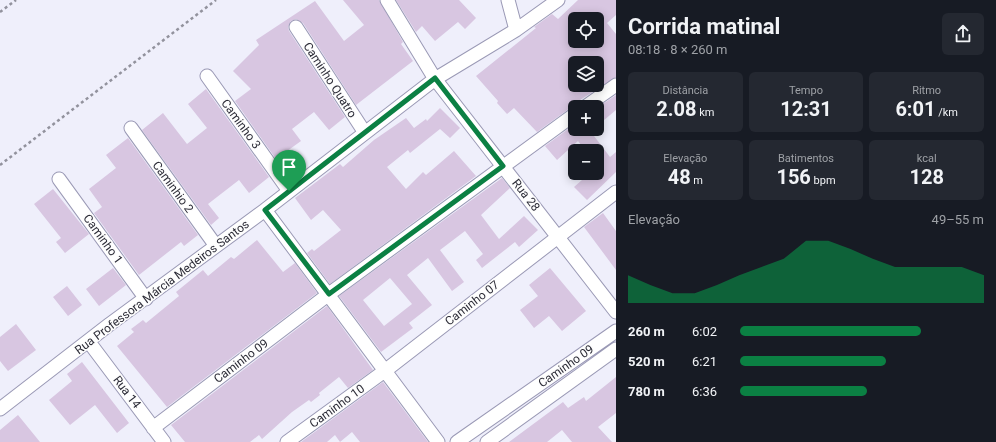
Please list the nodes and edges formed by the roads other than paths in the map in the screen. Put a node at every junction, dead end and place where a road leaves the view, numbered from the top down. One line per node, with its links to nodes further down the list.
1 (387, 0): 7 (street, Rua 28)
2 (508, 0): 5 (street)
3 (558, 0): 5 (street, Rua Professora Márcia Medeiros Santos)
4 (296, 27): 12 (street, Caminho Quatro)
5 (516, 30): 7 (street, Rua Professora Márcia Medeiros Santos)
6 (207, 76): 15 (street, Caminho 3)
7 (435, 78): 12 (street, Rua Professora Márcia Medeiros Santos); 13 (street, Rua 28)
8 (616, 85): 9 (street)
9 (595, 100)
10 (568, 119): 13 (street, Caminho 09)
11 (131, 128): 19 (street, Caminhio 2)
12 (365, 133): 15 (street, Rua Professora Márcia Medeiros Santos)
13 (503, 166): 18 (street, Rua 28); 20 (street, Caminho 09)
14 (59, 179): 21 (street, Caminho 1)
15 (289, 191): 17 (street, Rua Professora Márcia Medeiros Santos)
16 (616, 192): 18 (street, Caminho 07)
17 (265, 210): 19 (street, Rua Professora Márcia Medeiros Santos); 20 (street)
18 (558, 236): 22 (street, Rua 28); 26 (street, Caminho 07)
19 (216, 246): 21 (street, Rua Professora Márcia Medeiros Santos)
20 (329, 294): 26 (street); 28 (street, Caminho 09)
21 (146, 299): 24 (street, Rua Professora Márcia Medeiros Santos)
22 (616, 312)
23 (616, 331): 32 (street, Caminho 09)
24 (89, 342): 27 (street, Rua Professora Márcia Medeiros Santos); 28 (street, Rua 14)
25 (616, 349): 33 (street, Caminho 09)
26 (386, 370): 30 (street, Caminho 10); 31 (street)
27 (0, 409)
28 (153, 428): 29 (street, Rua 14)
29 (164, 442)
30 (288, 442)
31 (438, 442)
32 (457, 442)
33 (487, 442)

